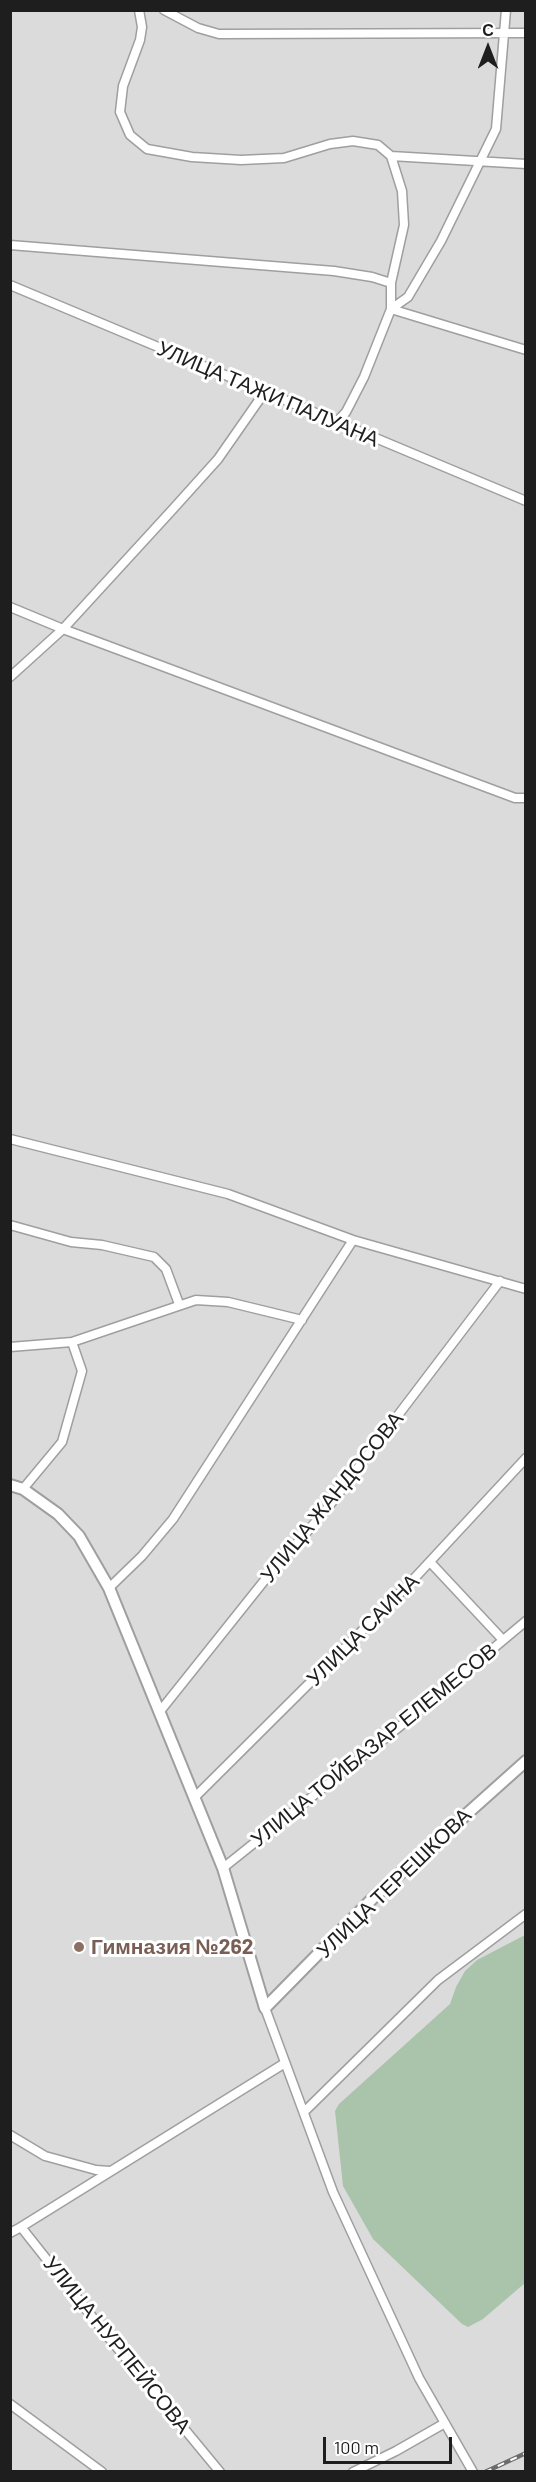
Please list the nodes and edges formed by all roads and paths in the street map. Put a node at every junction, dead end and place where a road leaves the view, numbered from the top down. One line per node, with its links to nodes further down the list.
1 (139, 10): 6 (street)
2 (164, 10): 4 (street)
3 (506, 10): 4 (street)
4 (503, 33): 5 (street); 7 (street)
5 (525, 33)
6 (391, 156): 7 (street); 10 (street)
7 (482, 161): 8 (street); 12 (street)
8 (525, 164)
9 (10, 244): 10 (street)
10 (391, 283): 12 (street)
11 (10, 285): 14 (street, УЛИЦА ТАЖИ ПАЛУАНА)
12 (391, 309): 13 (street); 15 (street)
13 (525, 350)
14 (264, 393): 15 (street, УЛИЦА ТАЖИ ПАЛУАНА); 18 (street)
15 (337, 422): 16 (street, УЛИЦА ТАЖИ ПАЛУАНА)
16 (525, 501)
17 (10, 606): 18 (street)
18 (63, 629): 19 (street); 20 (street)
19 (10, 677)
20 (525, 798)
21 (10, 1139): 23 (street)
22 (10, 1225): 26 (street)
23 (353, 1240): 24 (street); 27 (street)
24 (500, 1281): 25 (street); 37 (street, УЛИЦА ЖАНДОСОВА)
25 (525, 1289)
26 (179, 1304): 27 (street); 28 (street)
27 (302, 1320): 34 (street)
28 (72, 1342): 29 (street); 32 (street)
29 (10, 1347)
30 (525, 1458): 33 (street, УЛИЦА САИНА)
31 (10, 1485): 32 (street)
32 (22, 1489): 34 (street)
33 (430, 1563): 36 (street); 39 (street, УЛИЦА САИНА)
34 (109, 1588): 37 (street)
35 (525, 1621): 36 (street, УЛИЦА ТОЙБАЗАР ЕЛЕМЕСОВ)
36 (503, 1640): 40 (street, УЛИЦА ТОЙБАЗАР ЕЛЕМЕСОВ)
37 (160, 1710): 39 (street)
38 (525, 1761): 42 (street, УЛИЦА ТЕРЕШКОВА)
39 (195, 1797): 40 (street)
40 (223, 1868): 42 (street)
41 (525, 1914): 44 (street)
42 (265, 2008): 43 (street)
43 (285, 2063): 44 (street); 46 (street)
44 (304, 2112): 50 (street)
45 (10, 2135): 46 (street)
46 (110, 2171): 47 (street)
47 (21, 2227): 48 (street); 52 (street, УЛИЦА НУРПЕЙСОВА)
48 (10, 2233)
49 (10, 2404): 51 (street)
50 (445, 2423): 53 (street); 54 (street)
51 (102, 2472)
52 (220, 2472)
53 (353, 2472)
54 (473, 2472)

